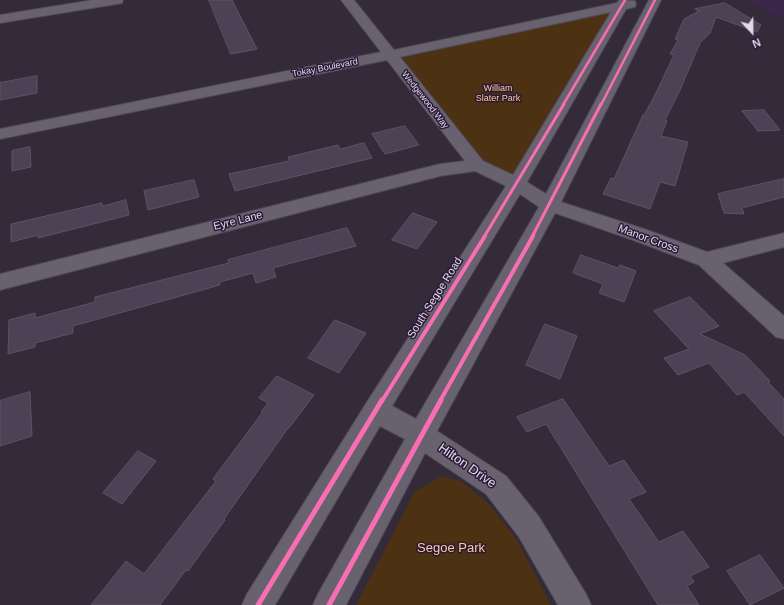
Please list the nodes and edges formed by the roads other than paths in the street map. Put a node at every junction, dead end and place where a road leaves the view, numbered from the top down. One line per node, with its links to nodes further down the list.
1 (117, 0): 6 (street)
2 (347, 0): 7 (street, Wedgewood Way)
3 (650, 0): 5 (street, Tokay Boulevard)
4 (655, 0): 12 (street)
5 (617, 2): 7 (street, Tokay Boulevard); 11 (street, South Segoe Road)
6 (0, 18)
7 (386, 50): 8 (street, Tokay Boulevard); 9 (street, Tokay Boulevard); 10 (street, Wedgewood Way)
8 (94, 101)
9 (0, 134)
10 (477, 165): 11 (street, Wedgewood Way); 15 (street, Eyre Lane)
11 (517, 184): 12 (street, Manor Cross); 17 (street, South Segoe Road)
12 (550, 205): 14 (street, Manor Cross); 18 (street)
13 (784, 240): 14 (street)
14 (706, 260): 16 (street)
15 (0, 282)
16 (784, 330)
17 (376, 410): 18 (street, Hilton Drive); 19 (street, South Segoe Road)
18 (421, 435): 20 (street); 21 (street, Hilton Drive)
19 (258, 605)
20 (328, 605)
21 (575, 605)

